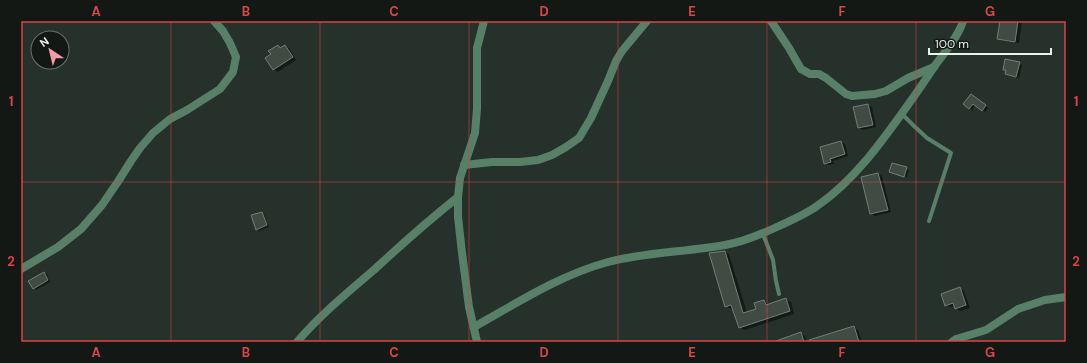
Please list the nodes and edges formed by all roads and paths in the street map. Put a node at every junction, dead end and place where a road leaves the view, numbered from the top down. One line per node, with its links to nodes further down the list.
1 (214, 21): 12 (street)
2 (484, 21): 8 (street)
3 (647, 21): 8 (street)
4 (771, 21): 6 (street)
5 (962, 21): 6 (street)
6 (934, 67): 7 (street)
7 (902, 113): 10 (lane); 11 (street)
8 (464, 165): 9 (street)
9 (458, 197): 15 (street); 16 (street)
10 (929, 221)
11 (763, 234): 13 (lane); 15 (street)
12 (21, 269)
13 (779, 294)
14 (1066, 297): 18 (street)
15 (474, 327): 17 (street)
16 (297, 342)
17 (477, 342)
18 (952, 342)

